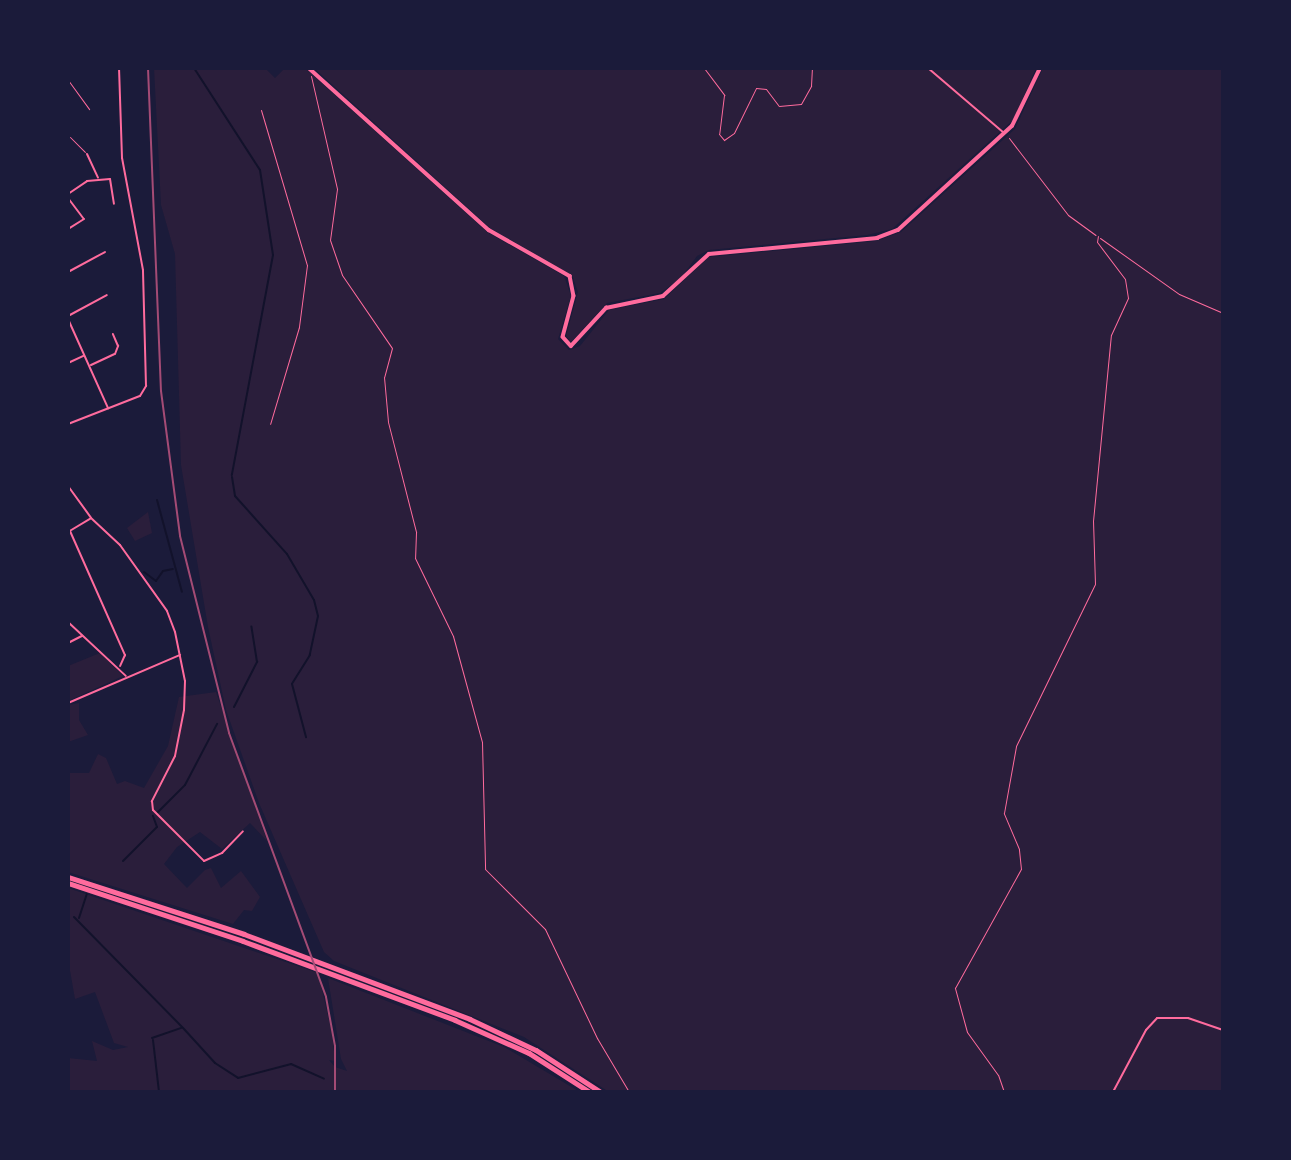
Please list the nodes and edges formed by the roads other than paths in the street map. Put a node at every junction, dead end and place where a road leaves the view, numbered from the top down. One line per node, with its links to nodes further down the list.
1 (119, 68): 22 (street)
2 (928, 68): 7 (street)
3 (310, 70): 7 (main road)
4 (1039, 70): 7 (main road)
5 (68, 80): 6 (lane)
6 (89, 109)
7 (1004, 134)
8 (69, 137): 9 (lane)
9 (87, 154): 10 (street)
10 (98, 180): 11 (street); 12 (street)
11 (68, 196): 13 (street)
12 (114, 204)
13 (68, 229)
14 (105, 251): 15 (street)
15 (68, 272)
16 (107, 295): 17 (street)
17 (68, 318): 19 (street)
18 (113, 334): 21 (street)
19 (84, 356): 20 (street); 21 (street)
20 (68, 363)
21 (89, 366): 22 (street)
22 (109, 409): 23 (street)
23 (68, 424)
24 (68, 486): 25 (street)
25 (91, 518): 26 (street); 30 (street)
26 (69, 532): 31 (street)
27 (68, 622): 28 (street)
28 (83, 635): 29 (street); 31 (street)
29 (68, 643)
30 (181, 655): 32 (street); 34 (street)
31 (120, 666): 32 (street)
32 (127, 677): 33 (street)
33 (68, 703)
34 (243, 831)
35 (68, 877): 39 (highway)
36 (68, 883): 38 (highway)
37 (1223, 1030): 40 (street)
38 (590, 1092)
39 (601, 1092)
40 (1113, 1092)

